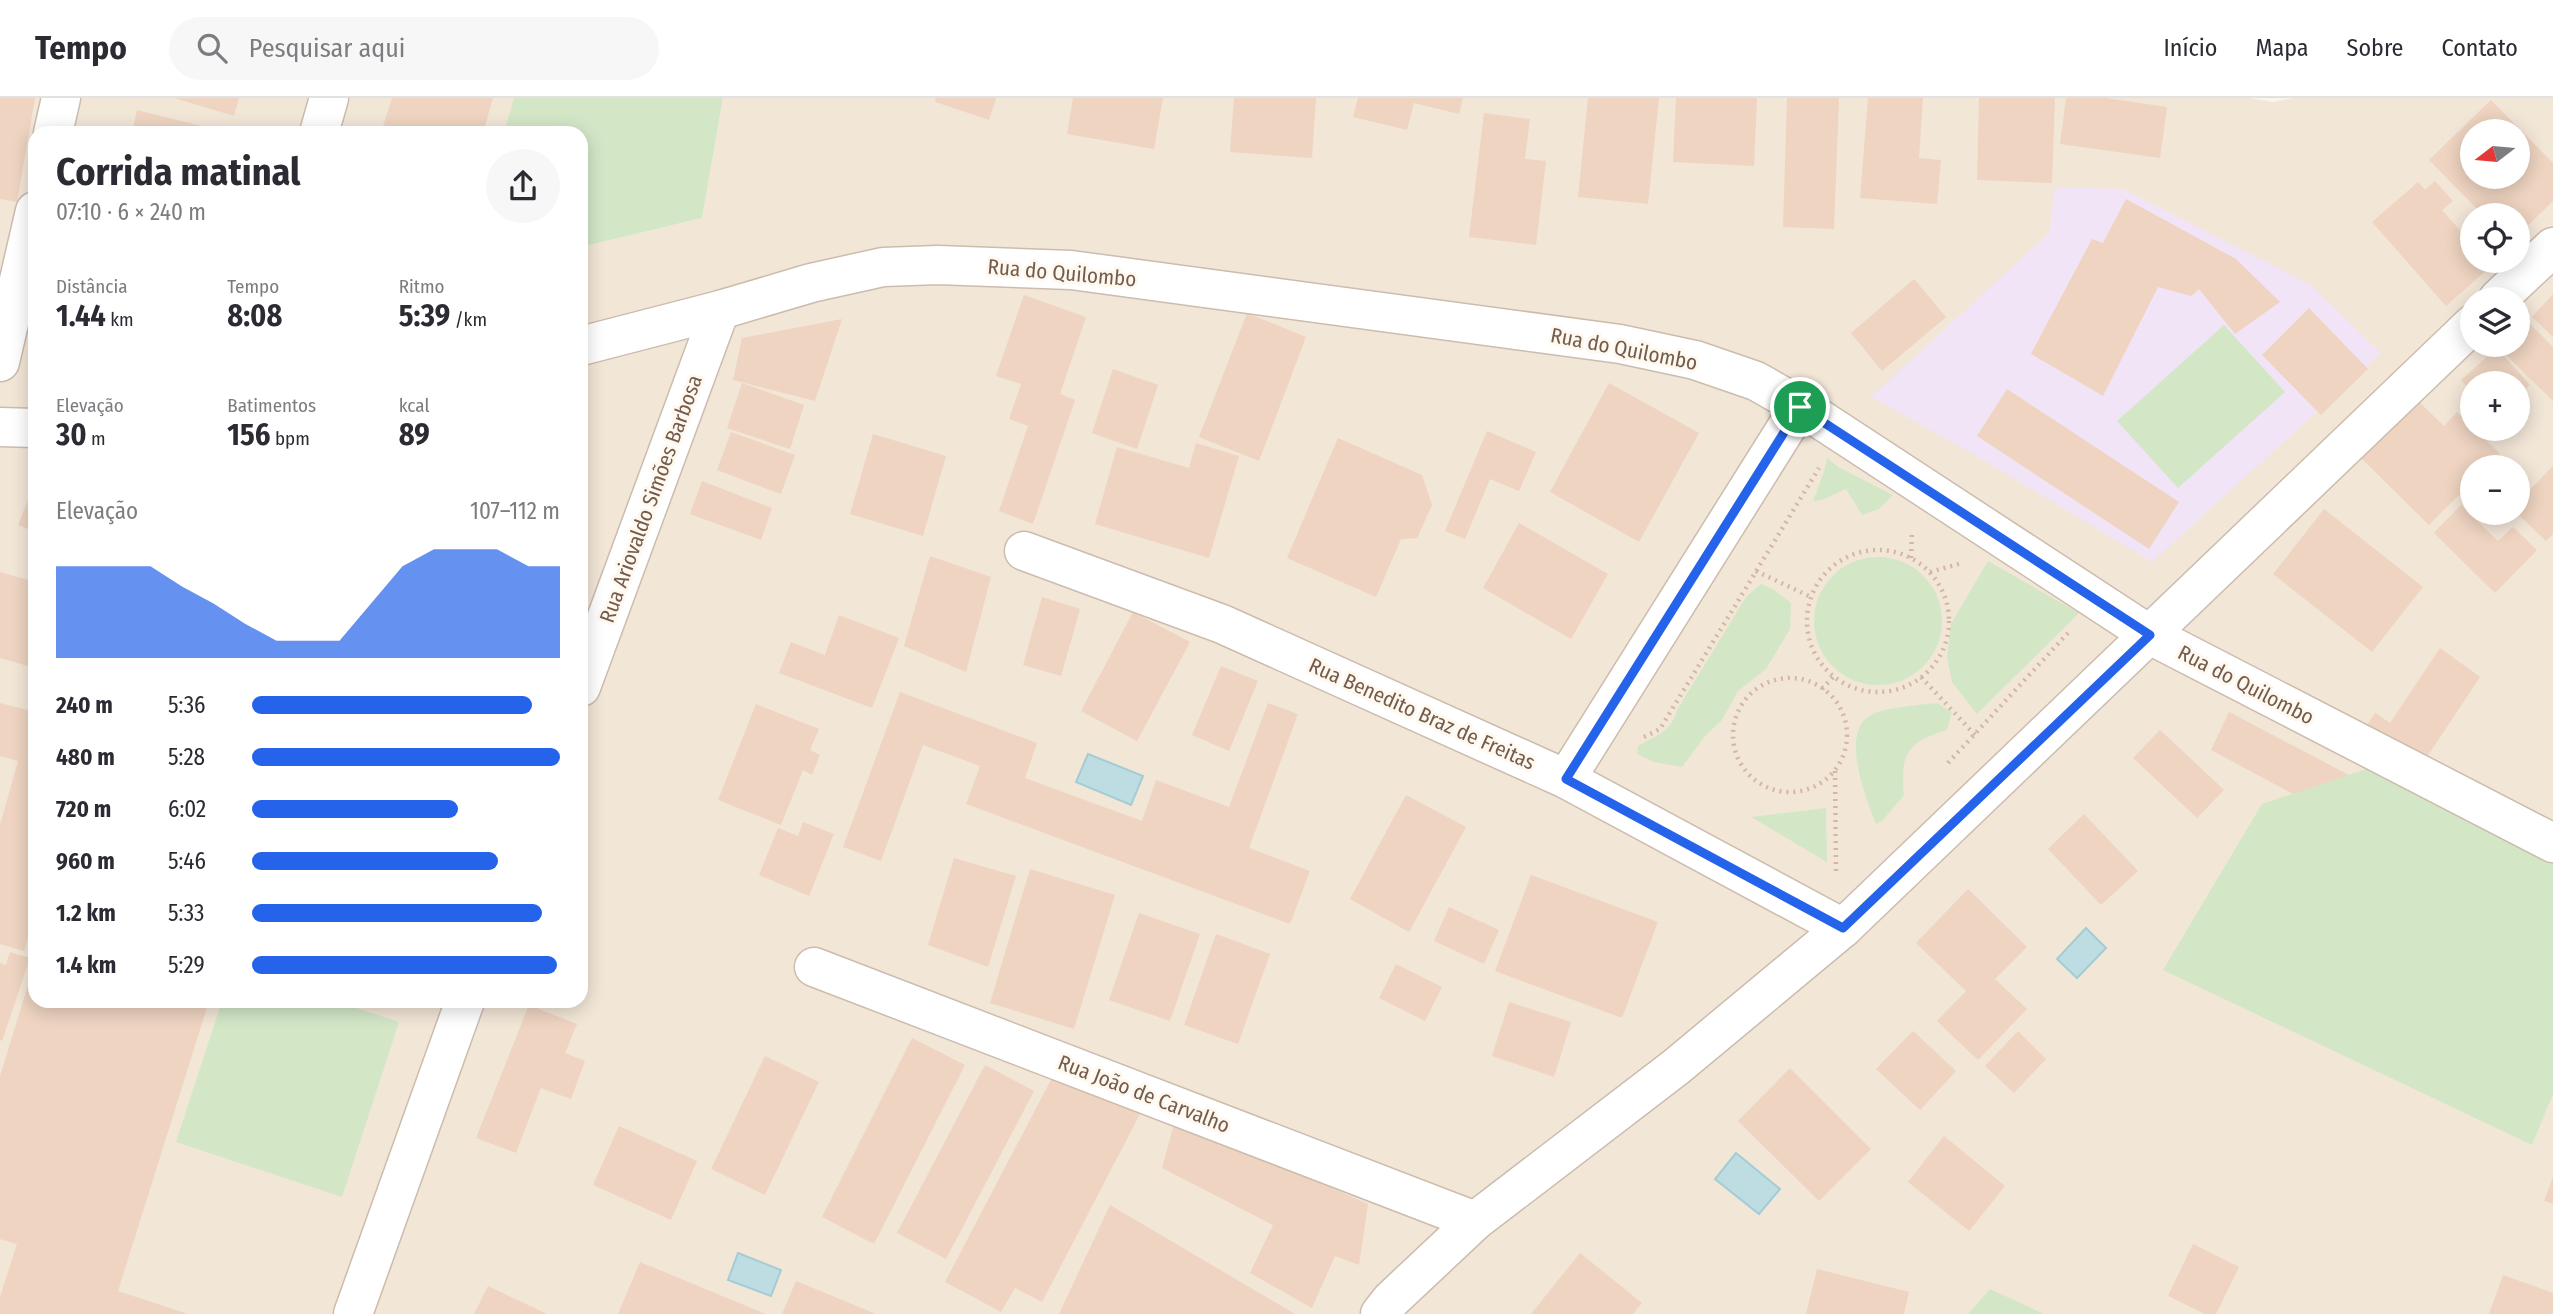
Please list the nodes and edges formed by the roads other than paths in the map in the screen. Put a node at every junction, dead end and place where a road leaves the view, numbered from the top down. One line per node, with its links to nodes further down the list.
1 (61, 98): 3 (street)
2 (329, 98): 4 (street)
3 (55, 126)
4 (320, 126)
5 (28, 241): 11 (street)
6 (2553, 247): 7 (street)
7 (2511, 287)
8 (720, 310): 10 (street, Rua do Quilombo); 12 (street, Rua do Quilombo); 17 (street, Rua Ariovaldo Simões Barbosa)
9 (2460, 337): 16 (street)
10 (588, 344)
11 (0, 362)
12 (1800, 407): 16 (street, Rua do Quilombo); 18 (street)
13 (0, 427): 14 (street)
14 (28, 428)
15 (1024, 551): 18 (street, Rua Benedito Braz de Freitas)
16 (2150, 635): 19 (street, Rua do Quilombo); 20 (street)
17 (588, 668)
18 (1566, 779): 20 (street, Rua Benedito Braz de Freitas)
19 (2553, 843)
20 (1843, 928): 23 (street)
21 (814, 967): 23 (street, Rua João de Carvalho)
22 (462, 1008): 24 (street)
23 (1475, 1221): 25 (street)
24 (353, 1314)
25 (1380, 1314)

